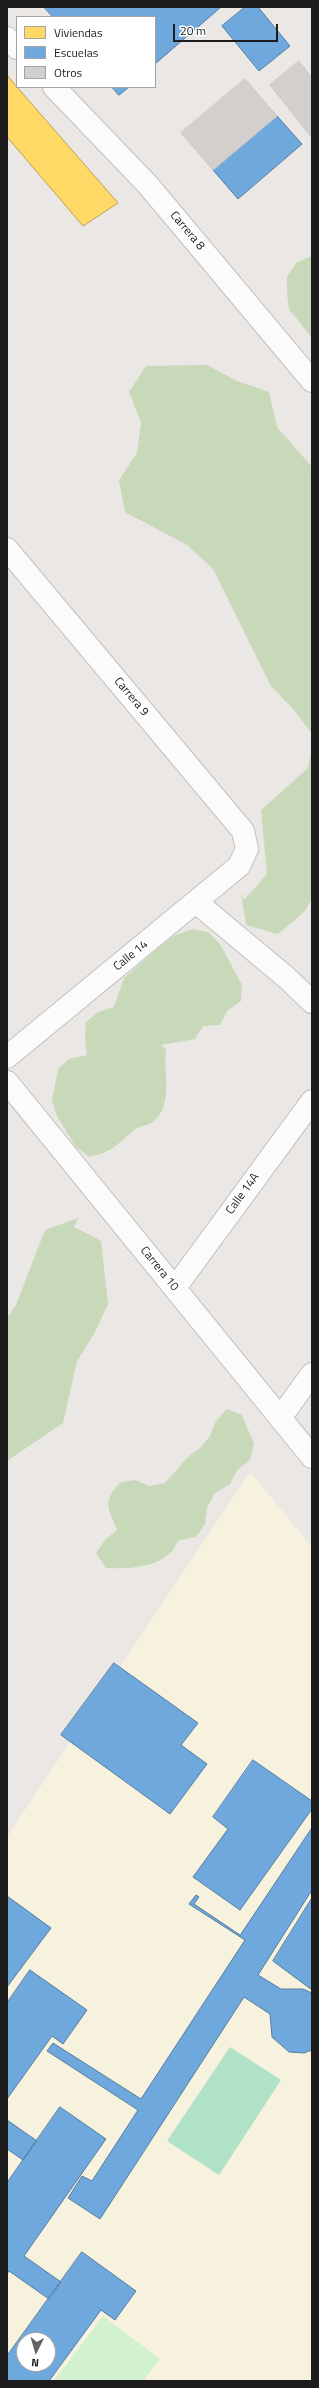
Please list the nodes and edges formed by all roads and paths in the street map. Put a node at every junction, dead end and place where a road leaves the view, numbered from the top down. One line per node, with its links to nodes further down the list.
1 (7, 38): 2 (street)
2 (16, 47)
3 (55, 88): 4 (street, Carrera 8)
4 (312, 381)
5 (7, 549): 6 (street, Carrera 9)
6 (247, 848): 7 (street, Calle 14)
7 (196, 902): 8 (street); 9 (street, Calle 14)
8 (312, 1002)
9 (7, 1057)
10 (7, 1082): 12 (street, Carrera 10)
11 (312, 1101): 12 (street, Calle 14A)
12 (175, 1288): 14 (street, Carrera 10)
13 (312, 1374): 14 (street)
14 (280, 1418): 15 (street, Carrera 10)
15 (312, 1457)

